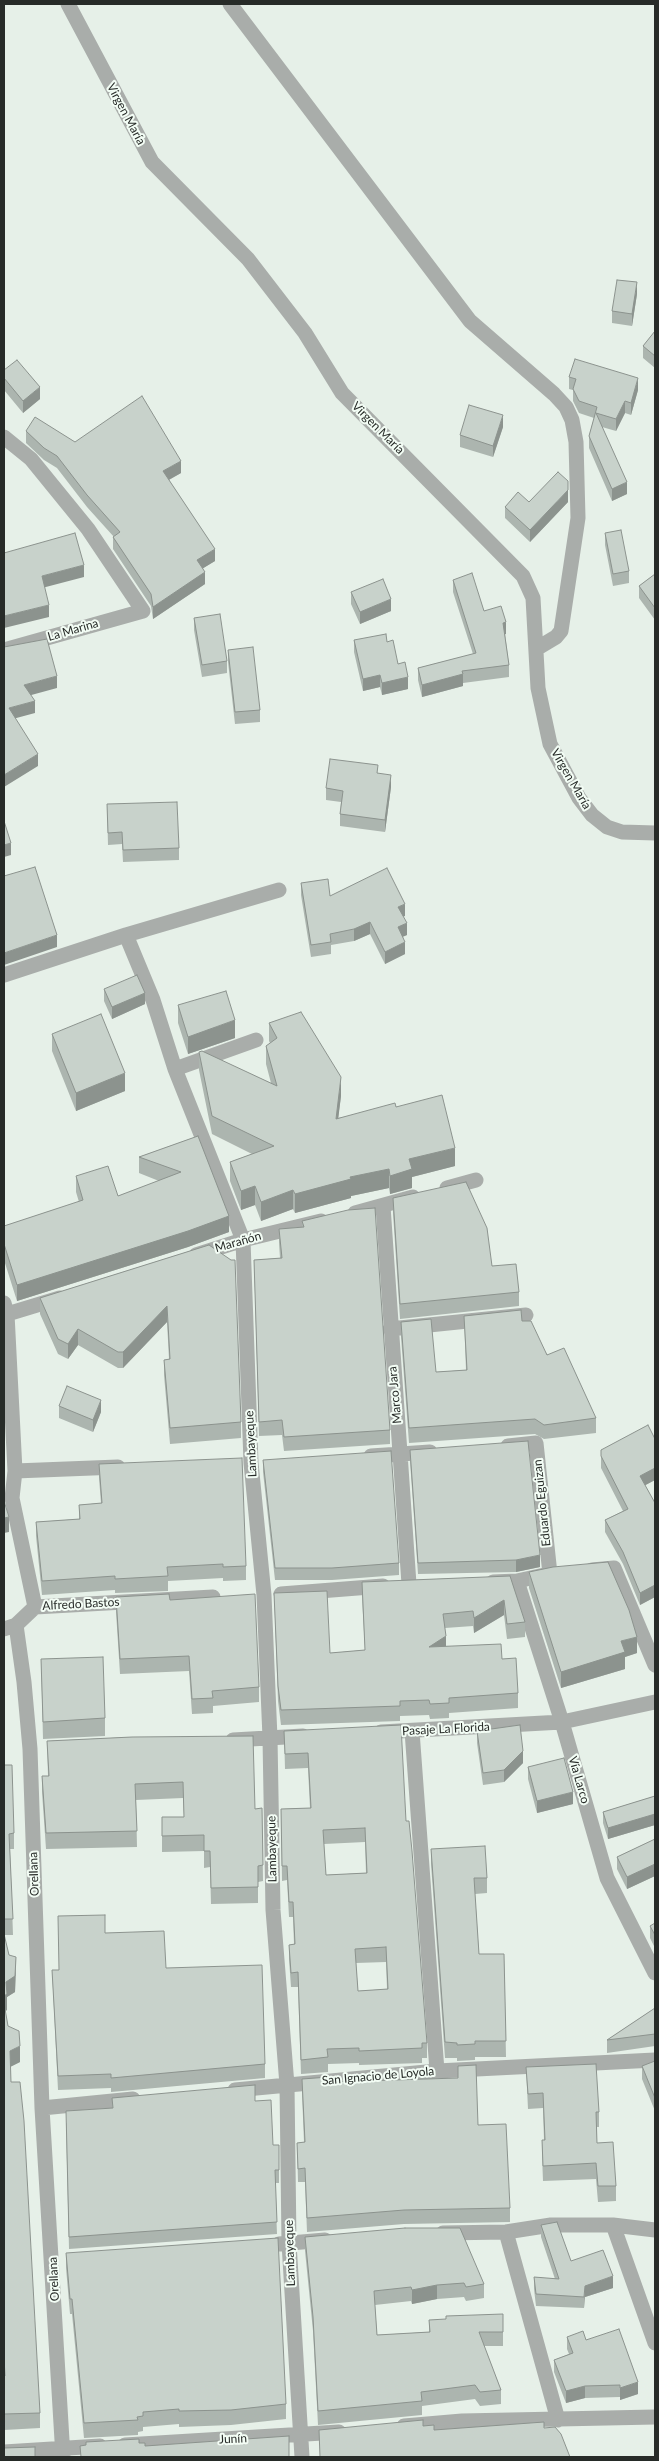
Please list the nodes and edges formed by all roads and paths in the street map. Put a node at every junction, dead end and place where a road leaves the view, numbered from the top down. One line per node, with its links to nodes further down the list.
1 (68, 4): 6 (street, Virgen María)
2 (230, 4): 6 (street)
3 (4, 437): 4 (street)
4 (88, 528): 5 (street); 7 (street, La Marina)
5 (70, 534)
6 (536, 649): 8 (street, Virgen María)
7 (4, 650)
8 (655, 833)
9 (279, 890): 10 (street)
10 (126, 935): 11 (street); 13 (street, Lambayeque)
11 (4, 975)
12 (256, 1040): 13 (street)
13 (175, 1069): 16 (street, Lambayeque)
14 (476, 1180): 15 (street, Marañón)
15 (383, 1206): 16 (street, Marañón); 21 (street, Marco Jara)
16 (243, 1240): 17 (street, Marañón); 26 (street, Lambayeque)
17 (186, 1258)
18 (73, 1294): 19 (street)
19 (5, 1311): 29 (street)
20 (526, 1315): 21 (street)
21 (390, 1329): 24 (street, Marco Jara)
22 (497, 1446): 30 (street, Eduardo Eguizan)
23 (449, 1450): 24 (street)
24 (401, 1454): 25 (street); 33 (street, Marco Jara)
25 (361, 1456)
26 (256, 1463): 27 (street); 35 (street, Lambayeque)
27 (231, 1464)
28 (133, 1467): 29 (street)
29 (15, 1471): 37 (street)
30 (550, 1574): 31 (street); 39 (street)
31 (517, 1581): 32 (street); 41 (street, Vía Larco)
32 (478, 1582)
33 (409, 1584): 34 (street); 35 (street)
34 (428, 1584)
35 (259, 1595): 45 (street, Lambayeque)
36 (224, 1597): 37 (street, Alfredo Bastos)
37 (35, 1607): 38 (street, Orellana)
38 (10, 1627): 48 (street, Orellana)
39 (655, 1665)
40 (655, 1702): 41 (street, Pasaje La Florida)
41 (562, 1722): 42 (street, Pasaje La Florida); 49 (street, Vía Larco)
42 (412, 1731): 43 (street, Pasaje La Florida); 51 (street)
43 (365, 1733)
44 (317, 1736): 45 (street)
45 (270, 1738): 46 (street); 52 (street, Lambayeque)
46 (222, 1740)
47 (49, 1748): 48 (street)
48 (30, 1749): 55 (street, Orellana)
49 (655, 1973)
50 (655, 2060): 51 (street, San Ignacio de Loyola)
51 (436, 2071): 52 (street, San Ignacio de Loyola)
52 (287, 2085): 53 (street, San Ignacio de Loyola); 61 (street, Lambayeque)
53 (218, 2091)
54 (150, 2098): 55 (street)
55 (42, 2108): 70 (street, Orellana)
56 (613, 2225): 57 (street); 59 (street); 63 (street)
57 (655, 2230)
58 (432, 2232): 59 (street)
59 (506, 2232): 65 (street)
60 (337, 2239): 61 (street)
61 (289, 2243): 62 (street); 68 (street, Lambayeque)
62 (259, 2245)
63 (655, 2343)
64 (655, 2417): 65 (street)
65 (558, 2420): 66 (street)
66 (386, 2428)
67 (358, 2431): 68 (street, Junín)
68 (300, 2436): 70 (street, Junín); 71 (street, Lambayeque)
69 (4, 2452): 70 (street, Junín)
70 (63, 2453)
71 (302, 2457)

